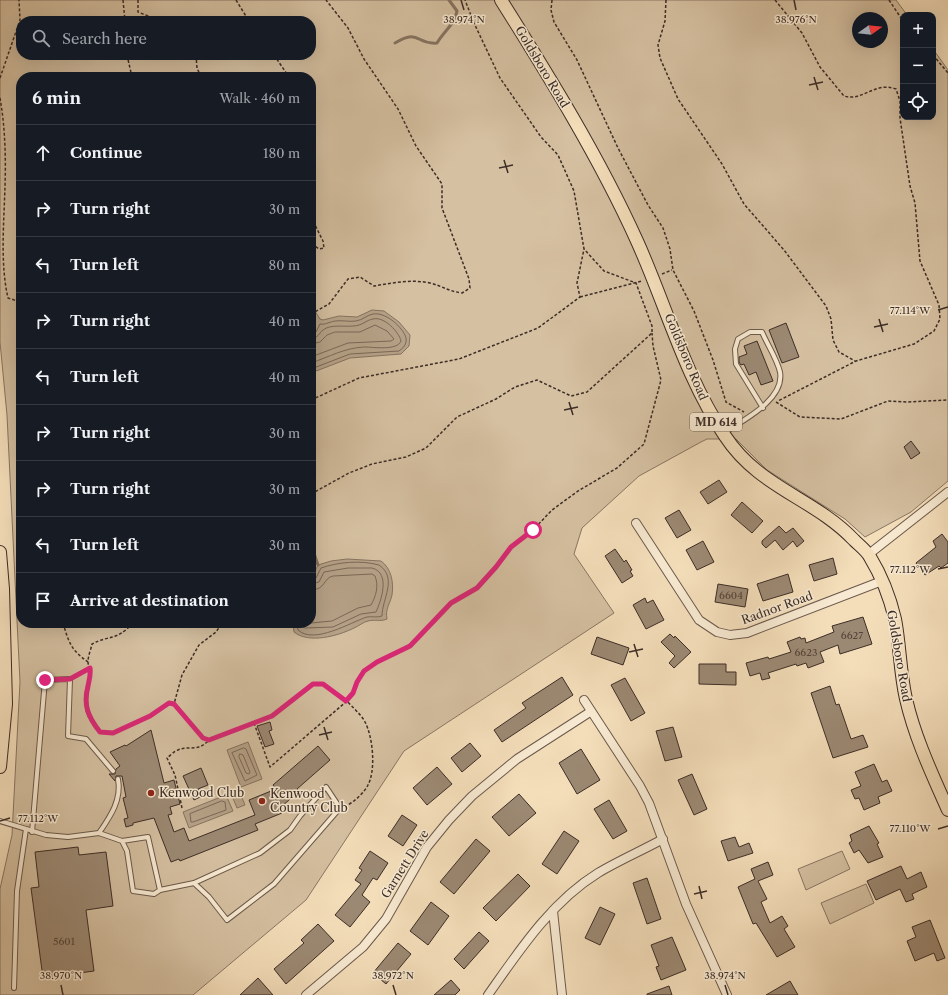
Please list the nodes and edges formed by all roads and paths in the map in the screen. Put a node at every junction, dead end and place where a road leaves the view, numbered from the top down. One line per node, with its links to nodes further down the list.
1 (19, 0): 12 (path)
2 (123, 0): 13 (path)
3 (138, 0): 14 (path)
4 (236, 0): 15 (path)
5 (326, 0): 34 (path)
6 (465, 0): 30 (path)
7 (501, 0): 40 (main road, Goldsboro Road / MD 614)
8 (552, 0): 39 (path)
9 (666, 0): 36 (path)
10 (775, 0): 36 (path)
11 (889, 0): 16 (path)
12 (20, 16)
13 (125, 16)
14 (148, 16)
15 (246, 16)
16 (900, 16)
17 (16, 32): 26 (path)
18 (936, 59): 25 (path)
19 (128, 60): 22 (path)
20 (196, 60): 23 (path)
21 (277, 60): 24 (path)
22 (131, 72)
23 (199, 72)
24 (286, 72)
25 (948, 73)
26 (0, 78)
27 (0, 98): 33 (path)
28 (316, 227): 29 (path)
29 (316, 247)
30 (584, 249): 31 (path); 32 (path)
31 (636, 283): 32 (path); 35 (path)
32 (580, 297): 37 (path)
33 (16, 302)
34 (316, 311)
35 (652, 333): 41 (path); 54 (path)
36 (856, 361): 38 (path)
37 (316, 397)
38 (948, 400)
39 (762, 408): 39 (lane); 40 (lane)
40 (723, 434): 45 (main road, Goldsboro Road / MD 614)
41 (316, 491)
42 (948, 492): 45 (street)
43 (636, 523): 46 (street, Radnor Road)
44 (0, 552): 59 (main road)
45 (869, 554): 46 (main road, Goldsboro Road / MD 614)
46 (882, 581): 64 (main road, Goldsboro Road / MD 614)
47 (64, 628): 50 (path)
48 (128, 628): 50 (path)
49 (219, 628): 55 (path)
50 (88, 662): 51 (path)
51 (90, 668): 52 (path); 55 (path)
52 (70, 679): 60 (lane); 67 (lane)
53 (584, 700): 56 (street)
54 (346, 701): 57 (path); 57 (path); 63 (path)
55 (174, 704): 58 (path)
56 (590, 712): 70 (street); 75 (street, Garnett Drive)
57 (254, 723): 58 (path)
58 (209, 740): 62 (path)
59 (0, 766)
60 (113, 771)
61 (118, 779): 68 (lane)
62 (182, 808)
63 (340, 808): 71 (lane); 71 (lane)
64 (948, 810)
65 (0, 821): 66 (lane)
66 (26, 829): 67 (lane); 74 (lane)
67 (32, 832): 68 (lane)
68 (99, 834): 69 (lane)
69 (122, 840): 72 (lane); 72 (lane)
70 (663, 840): 73 (street); 78 (street)
71 (194, 883): 72 (lane)
72 (160, 890)
73 (553, 912): 76 (street); 77 (street)
74 (14, 988)
75 (306, 995)
76 (488, 995)
77 (562, 995)
78 (727, 995)

